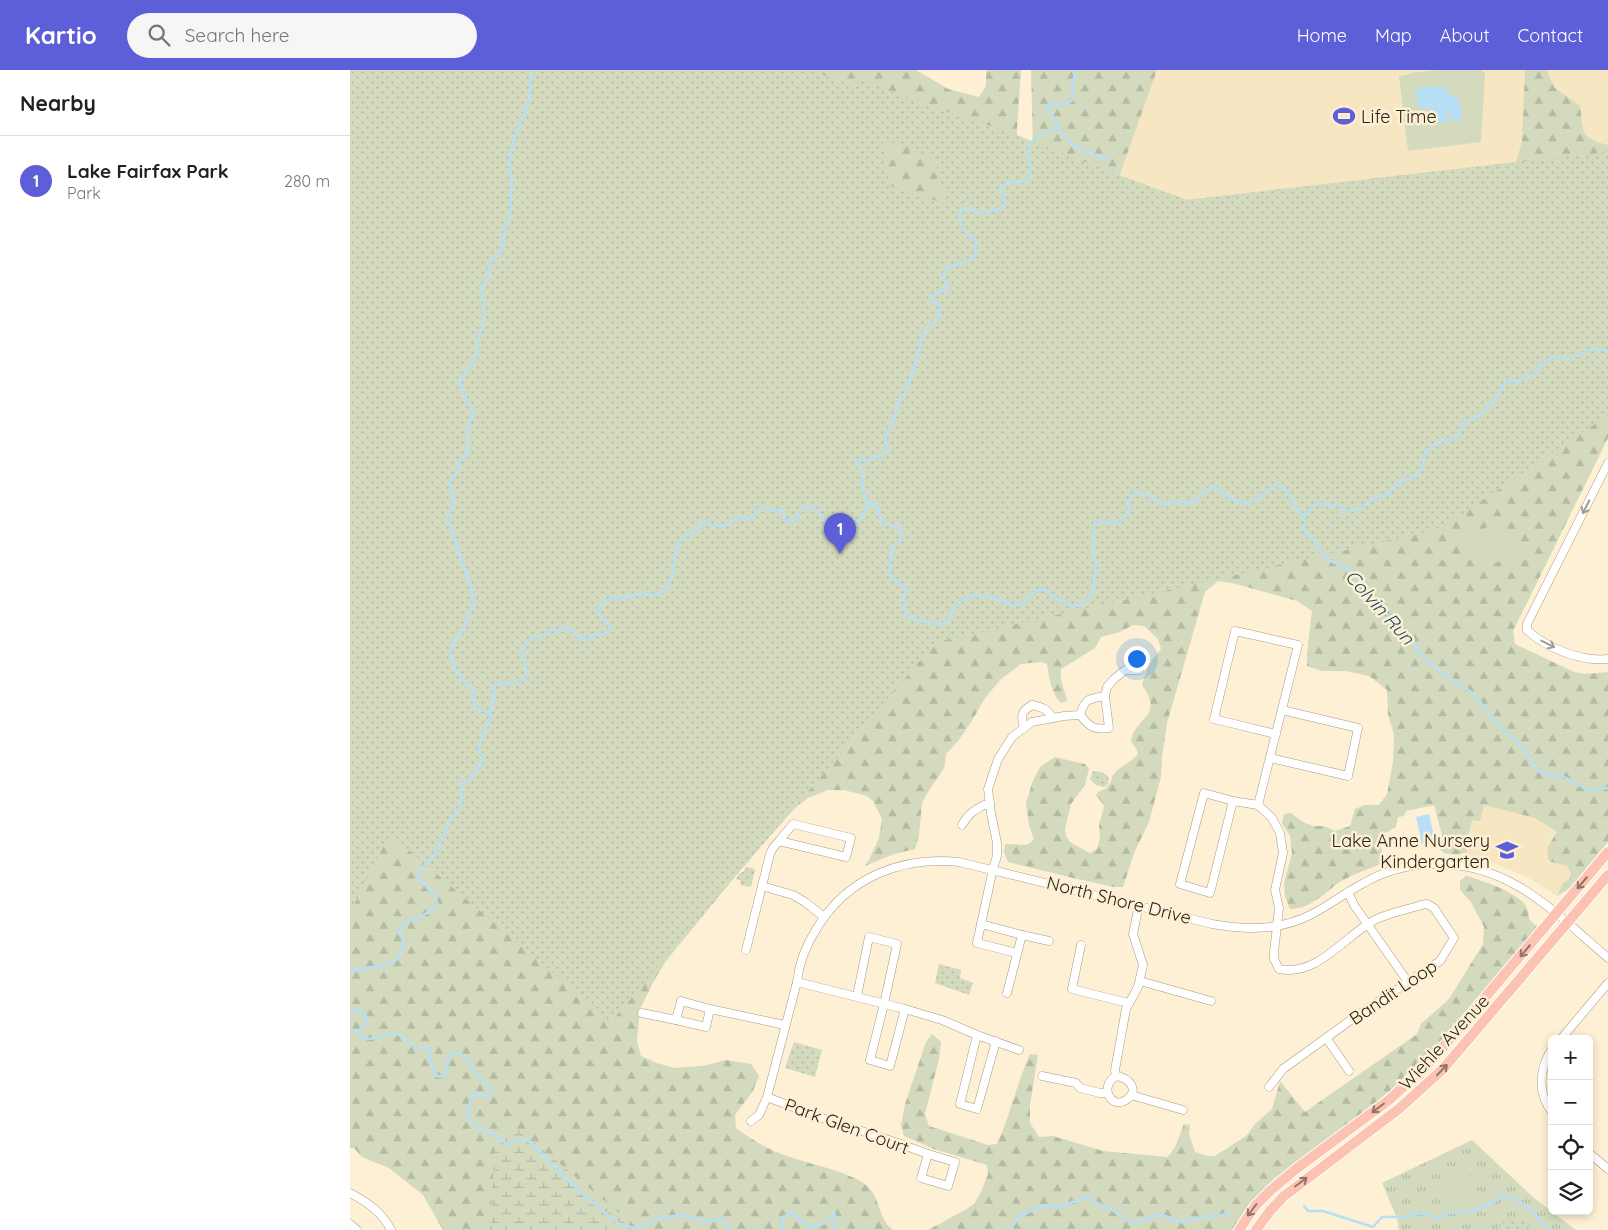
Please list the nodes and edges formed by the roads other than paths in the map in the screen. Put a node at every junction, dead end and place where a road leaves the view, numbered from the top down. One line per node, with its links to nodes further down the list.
1 (1608, 463): 2 (street, one-way to 2)
2 (1608, 660)
3 (1139, 670): 4 (street)
4 (1105, 696): 6 (street); 6 (street)
5 (1282, 710): 9 (street); 9 (street); 10 (street)
6 (1080, 715): 7 (street)
7 (1052, 718): 8 (street); 8 (street)
8 (1024, 728): 12 (street)
9 (1276, 734): 10 (street)
10 (1270, 758): 13 (street)
11 (1233, 801): 11 (street); 13 (street)
12 (990, 803): 14 (street); 17 (street)
13 (1258, 805): 27 (street)
14 (962, 825)
15 (779, 841): 15 (street); 19 (street)
16 (1608, 852): 22 (main road, Wiehle Avenue, one-way to 22)
17 (993, 869): 21 (street, North Shore Drive); 23 (street, North Shore Drive); 25 (street)
18 (1608, 875): 24 (main road, Wiehle Avenue)
19 (762, 886): 23 (street); 31 (street)
20 (1348, 892): 22 (street, North Shore Drive); 26 (street); 27 (street, North Shore Drive)
21 (1139, 905): 27 (street, North Shore Drive); 34 (street)
22 (1556, 914): 24 (street, North Shore Drive); 71 (main road, Wiehle Avenue, one-way to 71)
23 (824, 916): 35 (street, North Shore Drive)
24 (1567, 923): 33 (street, North Shore Drive); 72 (main road, Wiehle Avenue, one-way to 24)
25 (981, 924): 28 (street); 32 (street)
26 (1368, 924): 27 (street, Bandit Loop); 36 (street); 36 (street, Bandit Loop)
27 (1277, 926)
28 (1022, 936): 29 (street); 32 (street)
29 (1049, 941)
30 (1081, 945): 41 (street)
31 (746, 950)
32 (1017, 953): 38 (street)
33 (1608, 958)
34 (1140, 981): 40 (street); 41 (street)
35 (797, 982): 39 (street); 47 (street, North Shore Drive)
36 (1408, 982): 50 (street, Bandit Loop)
37 (1608, 983): 49 (street)
38 (1007, 993)
39 (857, 996): 42 (street); 42 (street)
40 (1211, 1001)
41 (1128, 1003): 56 (street)
42 (884, 1004): 44 (street); 44 (street)
43 (710, 1009): 46 (street); 46 (street); 47 (street)
44 (905, 1009): 48 (street)
45 (642, 1013): 46 (street)
46 (676, 1020)
47 (785, 1025): 60 (street, North Shore Drive)
48 (977, 1035): 51 (street); 51 (street)
49 (1564, 1035)
50 (1327, 1039): 54 (street); 57 (street, Bandit Loop)
51 (996, 1041): 52 (street)
52 (1019, 1050)
53 (1548, 1057): 61 (street)
54 (1349, 1071)
55 (1042, 1076): 58 (street)
56 (1116, 1076): 58 (street); 59 (street)
57 (1269, 1087)
58 (1107, 1093): 59 (street)
59 (1131, 1095): 62 (street)
60 (767, 1097): 63 (street, North Shore Drive); 64 (street, Park Glen Court)
61 (1548, 1105)
62 (1183, 1110)
63 (752, 1121)
64 (928, 1154): 64 (street, Park Glen Court)
65 (1593, 1156): 66 (street)
66 (1608, 1168)
67 (350, 1193): 70 (street)
68 (350, 1224): 69 (street)
69 (357, 1230)
70 (390, 1230)
71 (1239, 1230)
72 (1256, 1230)

